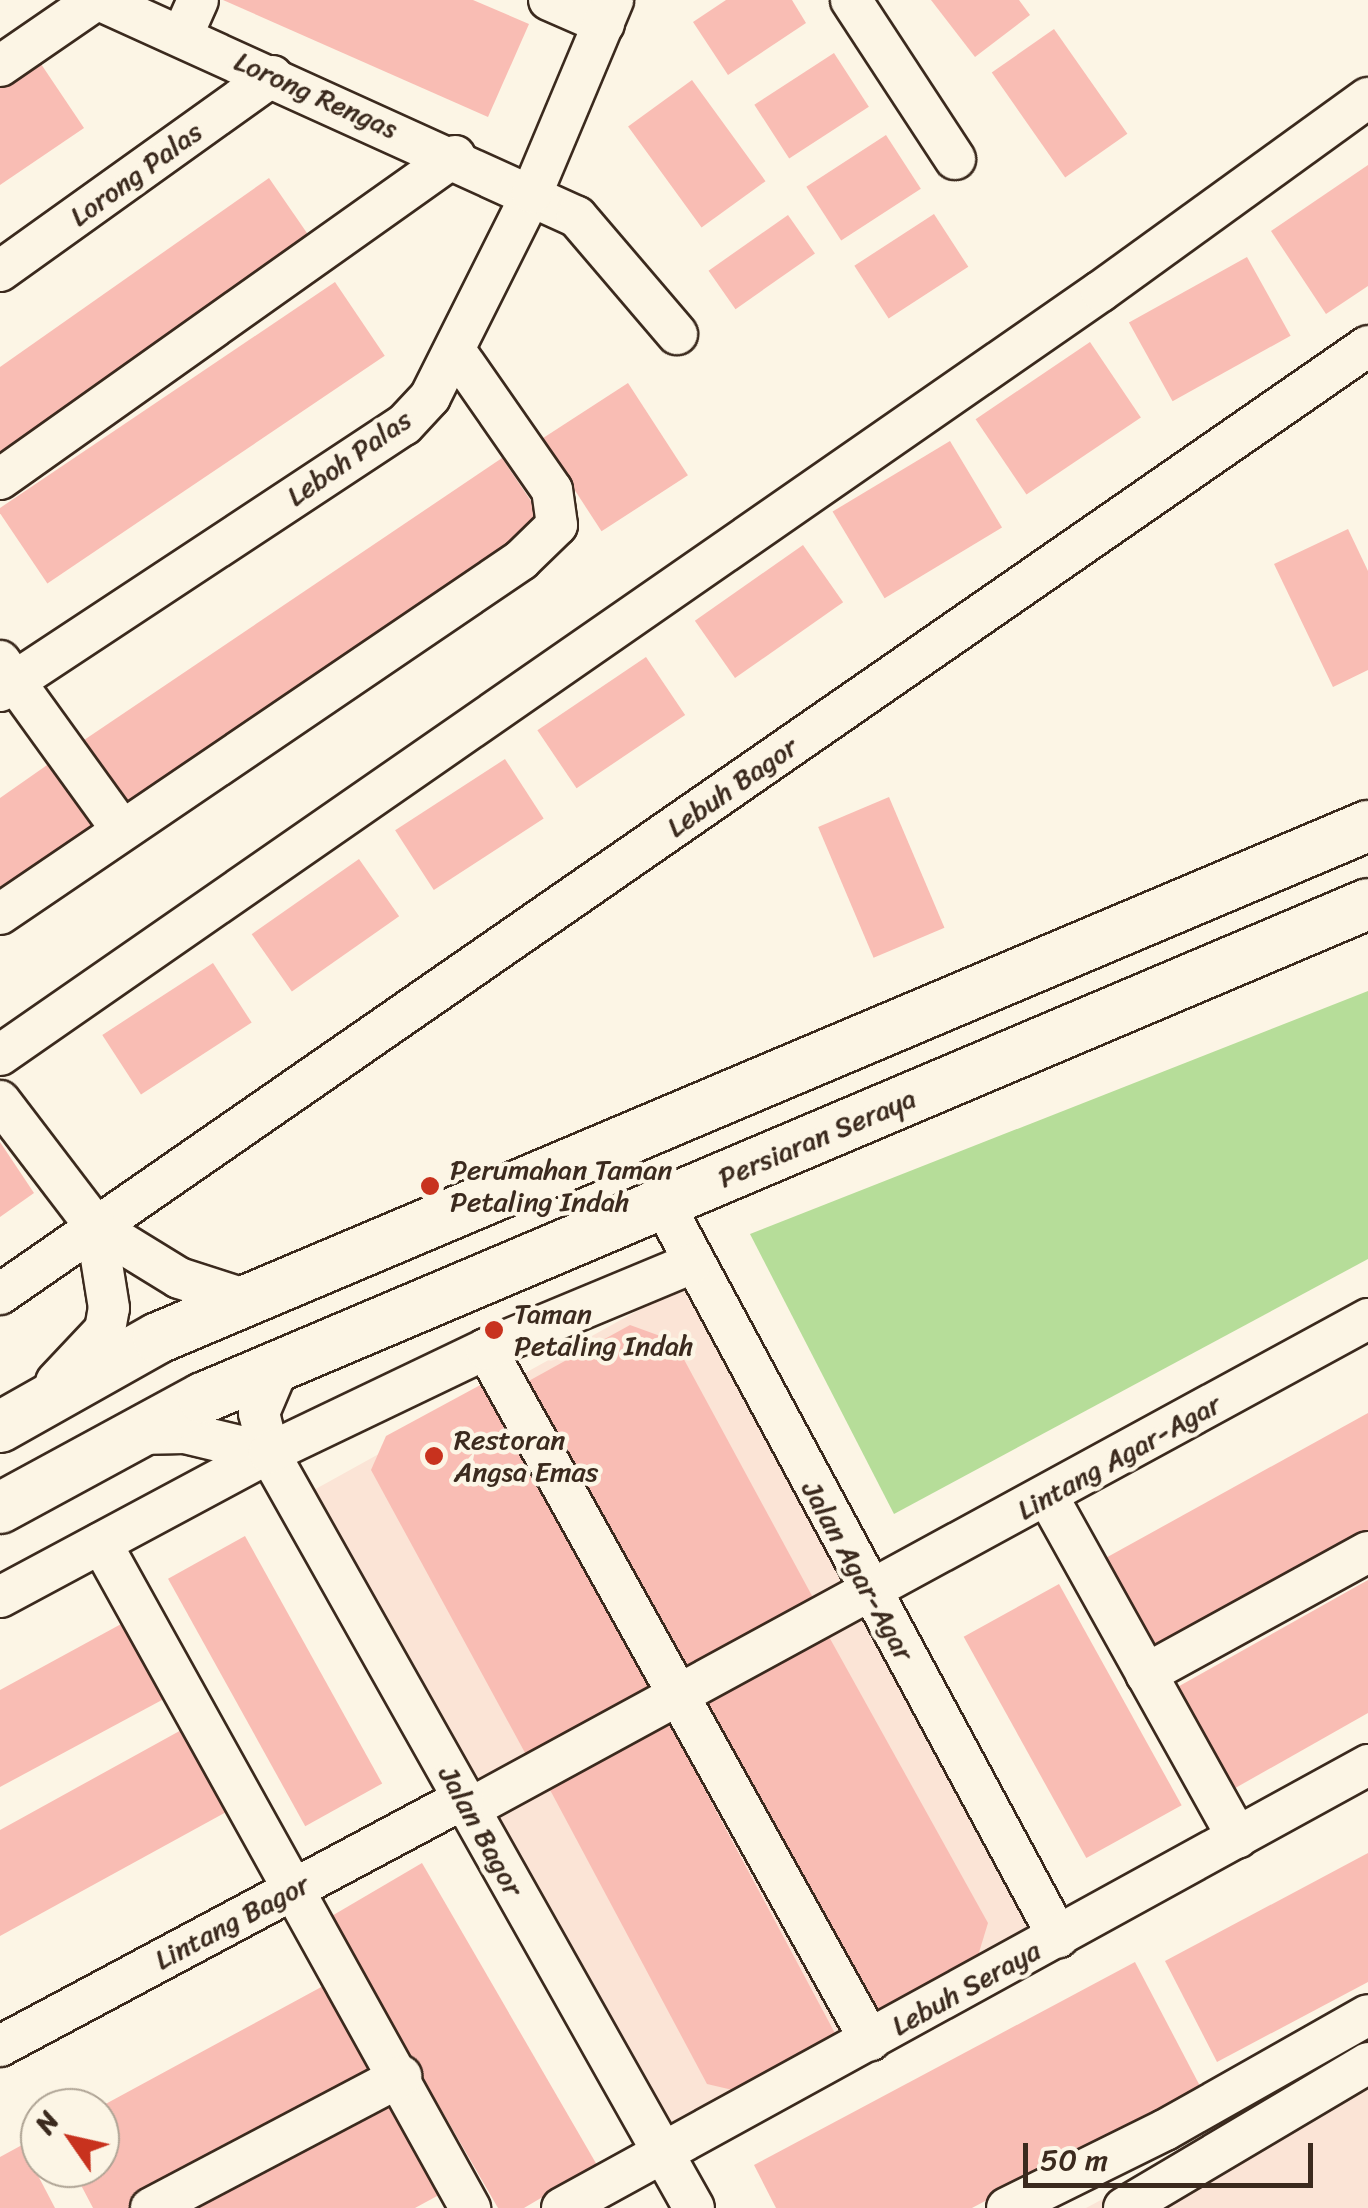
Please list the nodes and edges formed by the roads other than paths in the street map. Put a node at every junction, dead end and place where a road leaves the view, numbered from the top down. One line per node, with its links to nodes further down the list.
1 (97, 0): 5 (street, Lorong Rengas); 6 (street)
2 (549, 0): 4 (street)
3 (850, 0): 10 (street)
4 (608, 12): 11 (street, Leboh Palas)
5 (190, 18): 7 (street, Lorong Rengas)
6 (0, 66)
7 (272, 76): 9 (street, Lorong Rengas); 12 (street, Lorong Palas)
8 (1368, 98): 22 (street)
9 (455, 156): 11 (street, Lorong Rengas); 16 (street)
10 (954, 159)
11 (532, 192): 13 (street, Lorong Rengas); 15 (street, Leboh Palas)
12 (0, 271)
13 (677, 334)
14 (1368, 346): 25 (street, Lebuh Bagor)
15 (456, 352): 17 (street, Leboh Palas); 19 (street)
16 (0, 479)
17 (5, 677): 19 (street)
18 (1368, 826): 28 (main road)
19 (122, 830): 20 (street)
20 (0, 914)
21 (1360, 916): 24 (main road, Persiaran Seraya)
22 (0, 1055)
23 (0, 1101): 25 (street)
24 (663, 1203): 26 (street, Jalan Agar-Agar); 31 (main road, Persiaran Seraya)
25 (96, 1227): 27 (street, Lebuh Bagor); 28 (street); 32 (street)
26 (690, 1264): 30 (street); 39 (street, Jalan Agar-Agar)
27 (0, 1294)
28 (247, 1300): 32 (main road)
29 (1368, 1319): 35 (street, Lintang Agar-Agar)
30 (486, 1349): 34 (street); 42 (street)
31 (279, 1366): 33 (main road, Persiaran Seraya); 34 (street, Jalan Bagor)
32 (10, 1421)
33 (138, 1434): 34 (street); 36 (main road, Persiaran Seraya)
34 (268, 1453): 37 (street); 44 (street, Jalan Bagor)
35 (1048, 1497): 39 (street, Lintang Agar-Agar); 41 (street)
36 (0, 1508)
37 (102, 1543): 40 (street); 46 (street)
38 (1368, 1552): 41 (street)
39 (871, 1596): 42 (street, Lintang Agar-Agar); 47 (street, Jalan Agar-Agar)
40 (0, 1597)
41 (1146, 1674): 45 (street)
42 (680, 1697): 44 (street, Lintang Bagor); 49 (street)
43 (1368, 1766): 45 (street, Lebuh Seraya)
44 (466, 1804): 46 (street, Lintang Bagor); 53 (street, Jalan Bagor)
45 (1238, 1838): 47 (street, Lebuh Seraya)
46 (297, 1887): 50 (street, Lintang Bagor); 52 (street)
47 (1058, 1938): 49 (street, Lebuh Seraya)
48 (1368, 2014): 59 (street)
49 (870, 2040): 53 (street, Lebuh Seraya)
50 (0, 2046)
51 (1368, 2063): 54 (street)
52 (401, 2076): 55 (street); 56 (street)
53 (663, 2153): 57 (street, Lebuh Seraya); 58 (street, Jalan Bagor)
54 (1147, 2204)
55 (150, 2208)
56 (470, 2208)
57 (562, 2208)
58 (694, 2208)
59 (1008, 2208)

